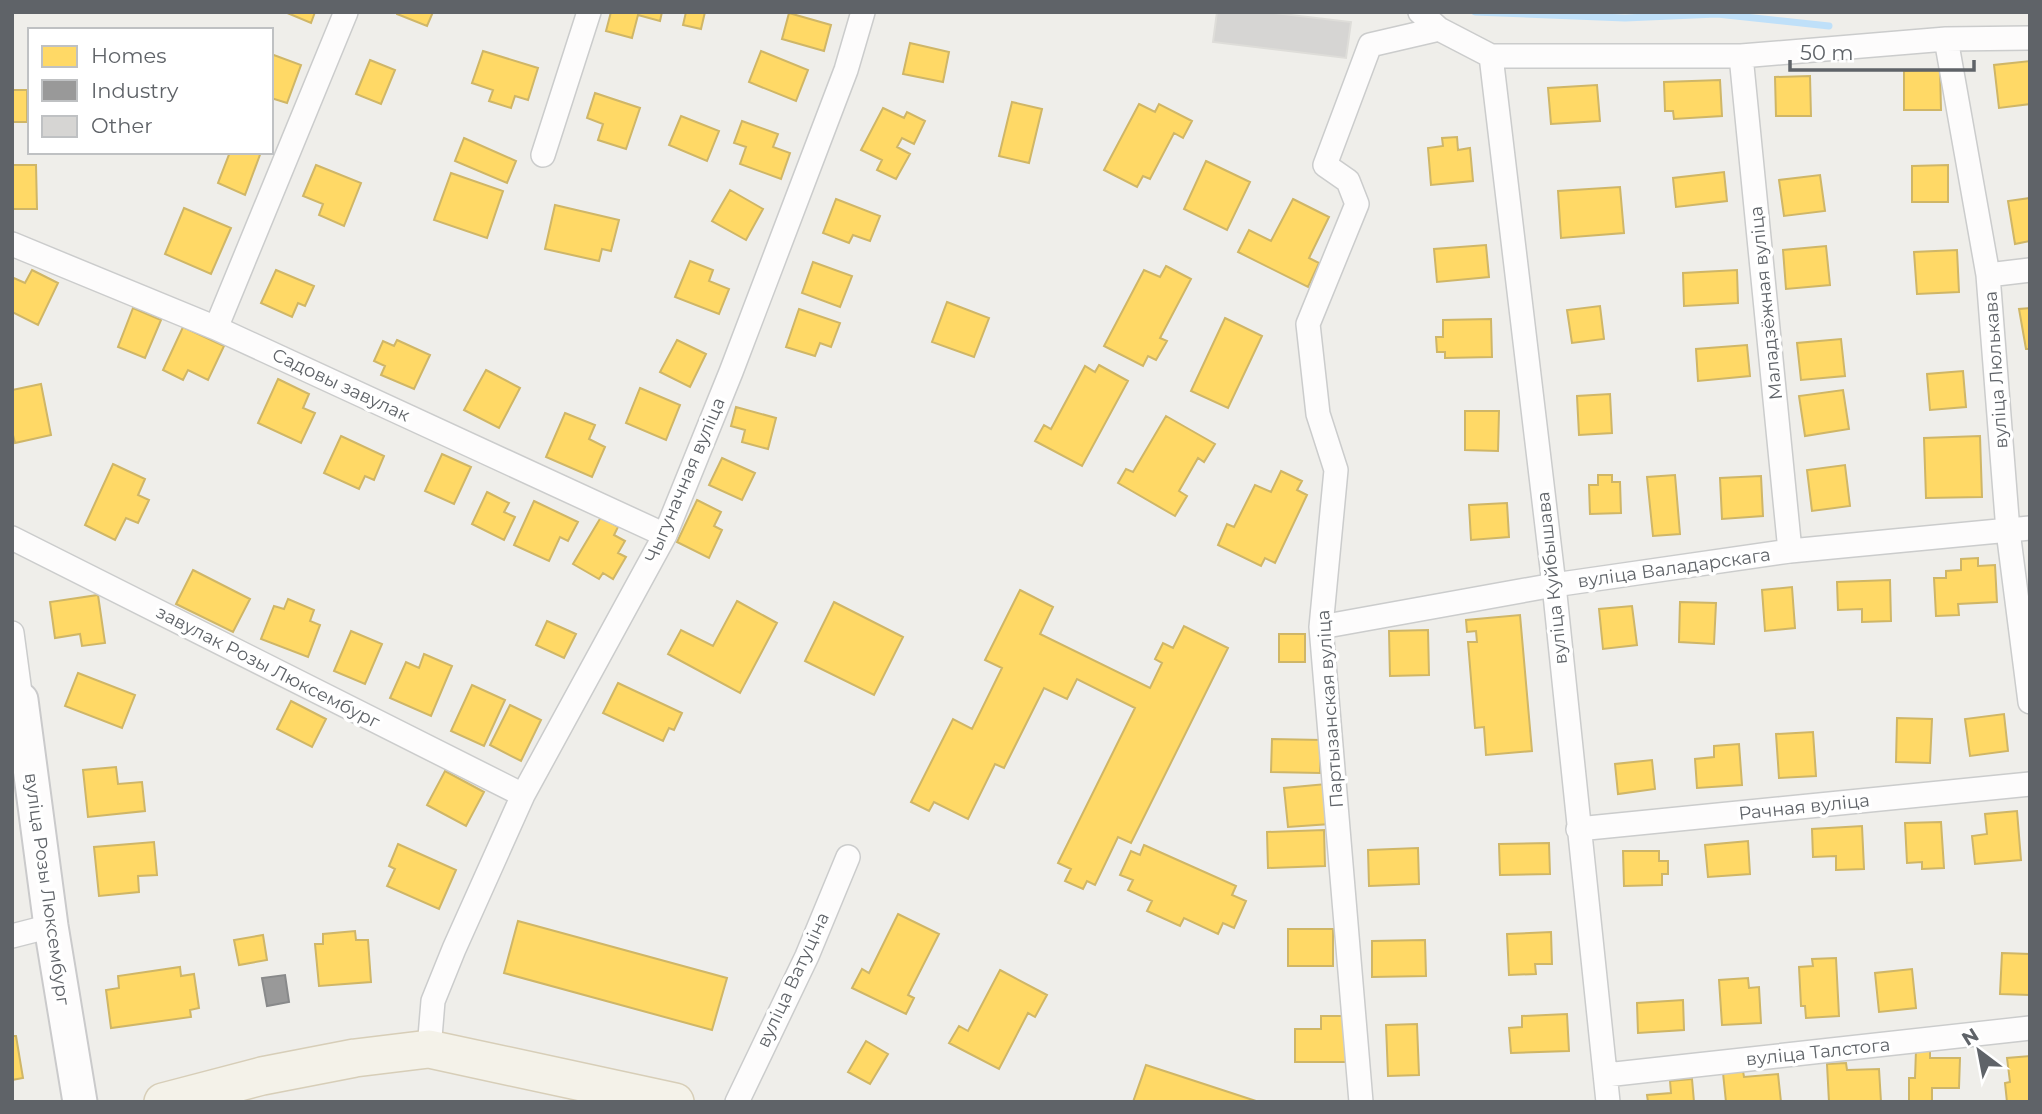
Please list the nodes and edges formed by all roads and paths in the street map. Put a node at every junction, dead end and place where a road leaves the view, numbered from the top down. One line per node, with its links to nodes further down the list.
1 (346, 12): 14 (street)
2 (589, 12): 10 (street)
3 (863, 12): 16 (street, Чыгуначная вуліца)
4 (1420, 12): 5 (street)
5 (1439, 29): 8 (street); 20 (street, Партызанская вуліца)
6 (2030, 38): 7 (street)
7 (1946, 39): 9 (street); 13 (street, вуліца Люлькава)
8 (1491, 56): 9 (street); 19 (street, вуліца Куйбышава)
9 (1741, 56): 18 (street, Маладзёжная вуліца)
10 (543, 155)
11 (12, 244): 14 (street, Садовы завулак)
12 (2030, 270): 13 (street)
13 (1988, 275): 15 (street, вуліца Люлькава)
14 (216, 328): 16 (street, Садовы завулак)
15 (2019, 529): 18 (street, вуліца Валадарскага); 23 (street, вуліца Люлькава)
16 (665, 535): 25 (street, Чыгуначная вуліца)
17 (12, 538): 25 (street, завулак Розы Люксембург)
18 (1790, 551): 19 (street, вуліца Валадарскага)
19 (1554, 585): 20 (street, вуліца Валадарскага); 26 (street, вуліца Куйбышава)
20 (1321, 627): 37 (street, Партызанская вуліца)
21 (12, 633): 22 (street, вуліца Розы Люксембург)
22 (17, 700): 28 (street, вуліца Розы Люксембург)
23 (2030, 702)
24 (2030, 784): 26 (street, Рачная вуліца)
25 (523, 795): 31 (street, Чыгуначная вуліца)
26 (1578, 830): 32 (street, вуліца Куйбышава)
27 (848, 857): 36 (street, вуліца Ватуціна)
28 (51, 926): 29 (street); 33 (street, вуліца Розы Люксембург)
29 (12, 936)
30 (2030, 1028): 32 (street, вуліца Талстога)
31 (429, 1049): 34 (main road); 35 (main road)
32 (1606, 1075): 38 (street, вуліца Куйбышава)
33 (80, 1102)
34 (163, 1102)
35 (675, 1102)
36 (737, 1102)
37 (1361, 1102)
38 (1608, 1102)

